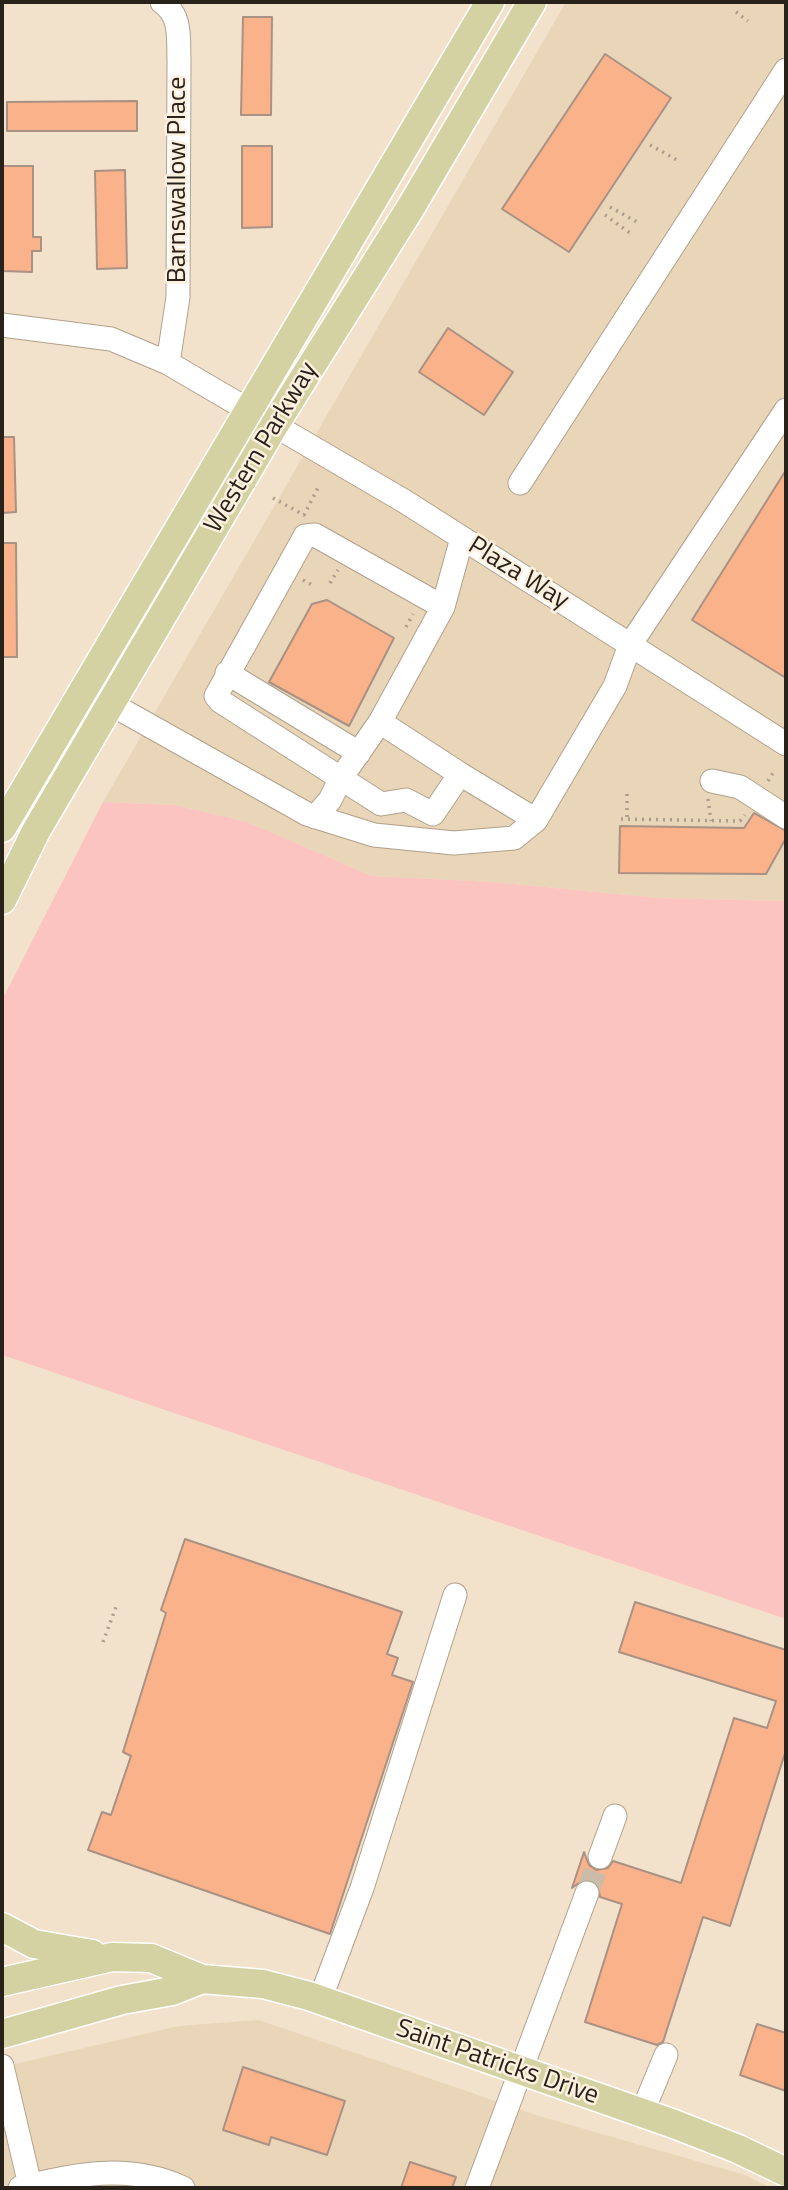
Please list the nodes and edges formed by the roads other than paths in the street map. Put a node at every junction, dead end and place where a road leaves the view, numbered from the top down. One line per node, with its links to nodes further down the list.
1 (162, 2): 6 (street, Barnswallow Place)
2 (489, 2): 7 (main road, Western Parkway)
3 (532, 2): 9 (main road, Western Parkway)
4 (786, 71): 10 (street)
5 (2, 324): 6 (street, Plaza Way)
6 (168, 363): 7 (street, Plaza Way)
7 (248, 408): 9 (street, Plaza Way); 27 (main road, Western Parkway)
8 (786, 410): 13 (street)
9 (275, 424): 11 (street, Plaza Way); 15 (main road, Western Parkway)
10 (520, 483)
11 (462, 538): 12 (street); 13 (street, Plaza Way)
12 (443, 607): 14 (street); 16 (street)
13 (630, 645): 17 (street, Plaza Way); 26 (street)
14 (227, 673): 18 (street); 20 (street)
15 (111, 704): 24 (street); 30 (main road, Western Parkway)
16 (380, 722): 18 (street); 19 (street)
17 (786, 744)
18 (359, 753): 20 (street)
19 (460, 774): 23 (street); 26 (street)
20 (341, 778): 22 (street); 24 (street)
21 (709, 784): 25 (street)
22 (381, 804): 23 (street); 28 (street)
23 (433, 814): 29 (street)
24 (315, 817): 28 (street)
25 (786, 817)
26 (536, 820): 29 (street)
27 (2, 828)
28 (374, 835): 29 (street)
29 (432, 841)
30 (2, 900)
31 (455, 1595): 39 (street)
32 (615, 1816): 33 (street)
33 (600, 1857)
34 (587, 1893): 43 (street)
35 (2, 1927): 36 (main road)
36 (112, 1957): 37 (main road, Saint Patricks Drive); 38 (main road, Saint Patricks Drive)
37 (202, 1979): 39 (main road, Saint Patricks Drive); 40 (main road, Saint Patricks Drive)
38 (2, 1982)
39 (320, 2000): 43 (main road, Saint Patricks Drive)
40 (2, 2034)
41 (666, 2055): 44 (street)
42 (2, 2066): 46 (street)
43 (521, 2073): 44 (main road, Saint Patricks Drive); 48 (street)
44 (642, 2113): 45 (main road, Saint Patricks Drive)
45 (786, 2172)
46 (25, 2187): 47 (street)
47 (183, 2188)
48 (477, 2188)

